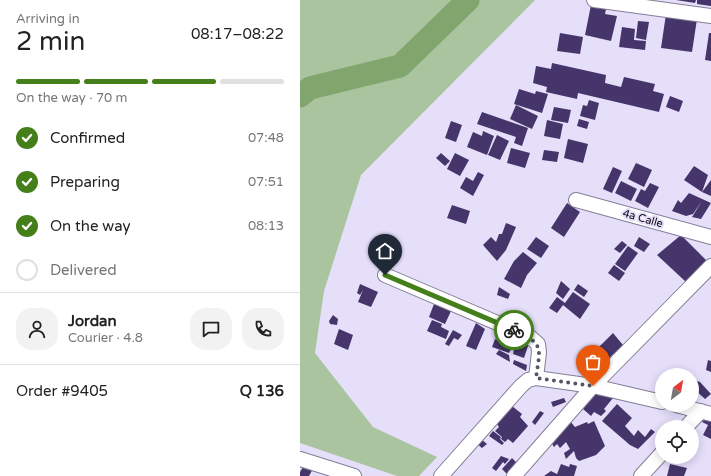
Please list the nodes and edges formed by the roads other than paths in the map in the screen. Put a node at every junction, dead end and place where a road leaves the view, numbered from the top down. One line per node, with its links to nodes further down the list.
1 (594, 0): 2 (street)
2 (711, 16)
3 (576, 200): 4 (street, 4a Calle)
4 (711, 237)
5 (711, 266): 8 (street)
6 (385, 275): 7 (street)
7 (536, 378): 8 (street); 15 (street)
8 (593, 386): 9 (street); 16 (street)
9 (655, 400)
10 (706, 412): 11 (street)
11 (695, 420)
12 (300, 459): 14 (street)
13 (655, 461): 17 (street)
14 (354, 476)
15 (441, 476)
16 (514, 476)
17 (641, 476)

